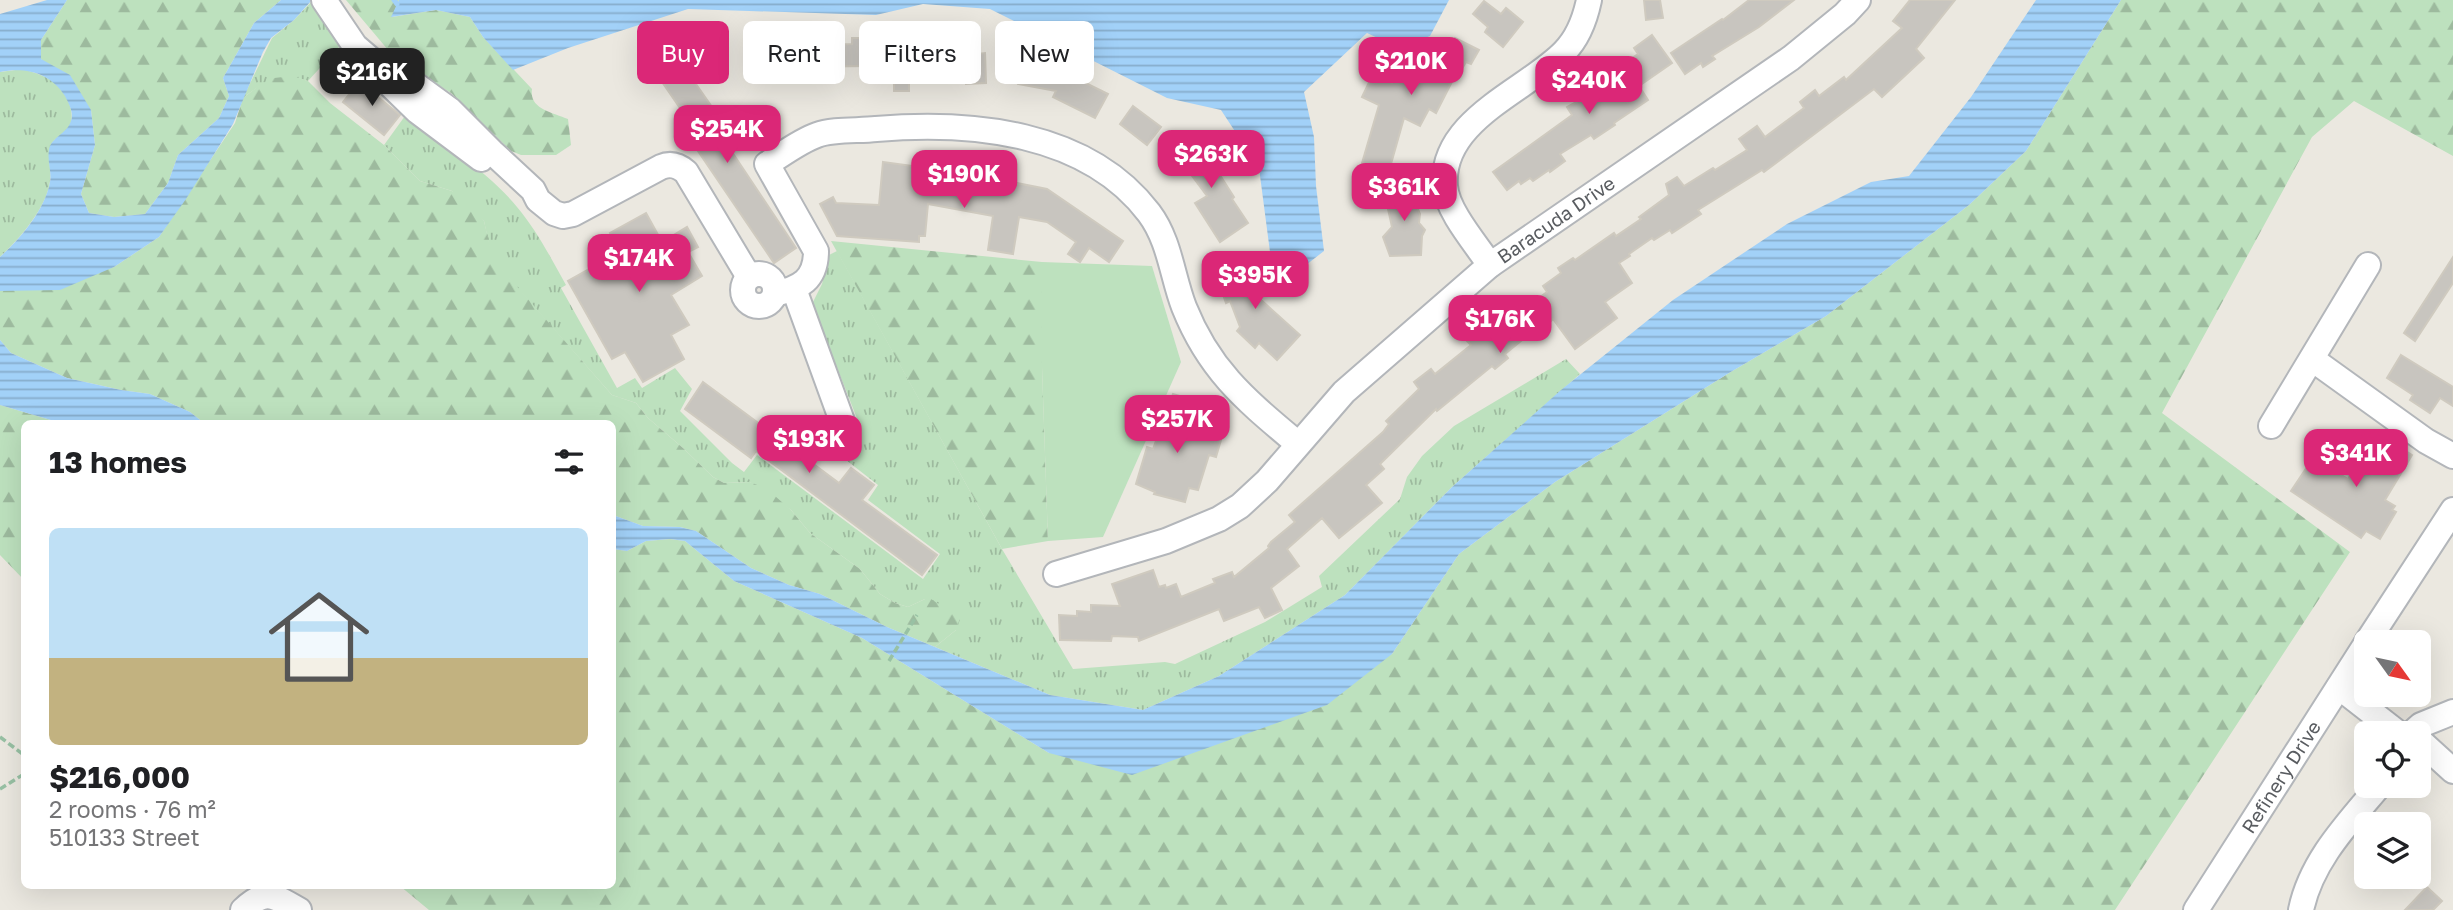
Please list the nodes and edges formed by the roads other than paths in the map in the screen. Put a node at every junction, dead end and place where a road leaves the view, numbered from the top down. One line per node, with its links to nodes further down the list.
1 (1589, 0): 4 (street)
2 (1858, 0): 4 (street, Baracuda Drive)
3 (325, 2): 6 (street)
4 (1490, 265): 10 (street, Baracuda Drive)
5 (2368, 265): 7 (street)
6 (784, 291): 8 (street); 10 (street)
7 (2312, 359): 9 (street); 11 (street)
8 (842, 421)
9 (2271, 426)
10 (1298, 444): 13 (street, Baracuda Drive)
11 (2453, 456)
12 (2453, 510): 14 (street, Refinery Drive)
13 (1056, 574)
14 (2375, 630)
15 (2354, 663): 16 (street, Refinery Drive)
16 (2339, 687): 18 (street); 26 (street, Refinery Drive)
17 (2453, 712): 19 (street)
18 (2383, 721)
19 (2431, 721)
20 (2431, 751): 21 (street)
21 (2453, 771)
22 (2369, 798): 27 (street)
23 (262, 891): 24 (street); 25 (street)
24 (243, 910)
25 (299, 910)
26 (2196, 910)
27 (2301, 910)

